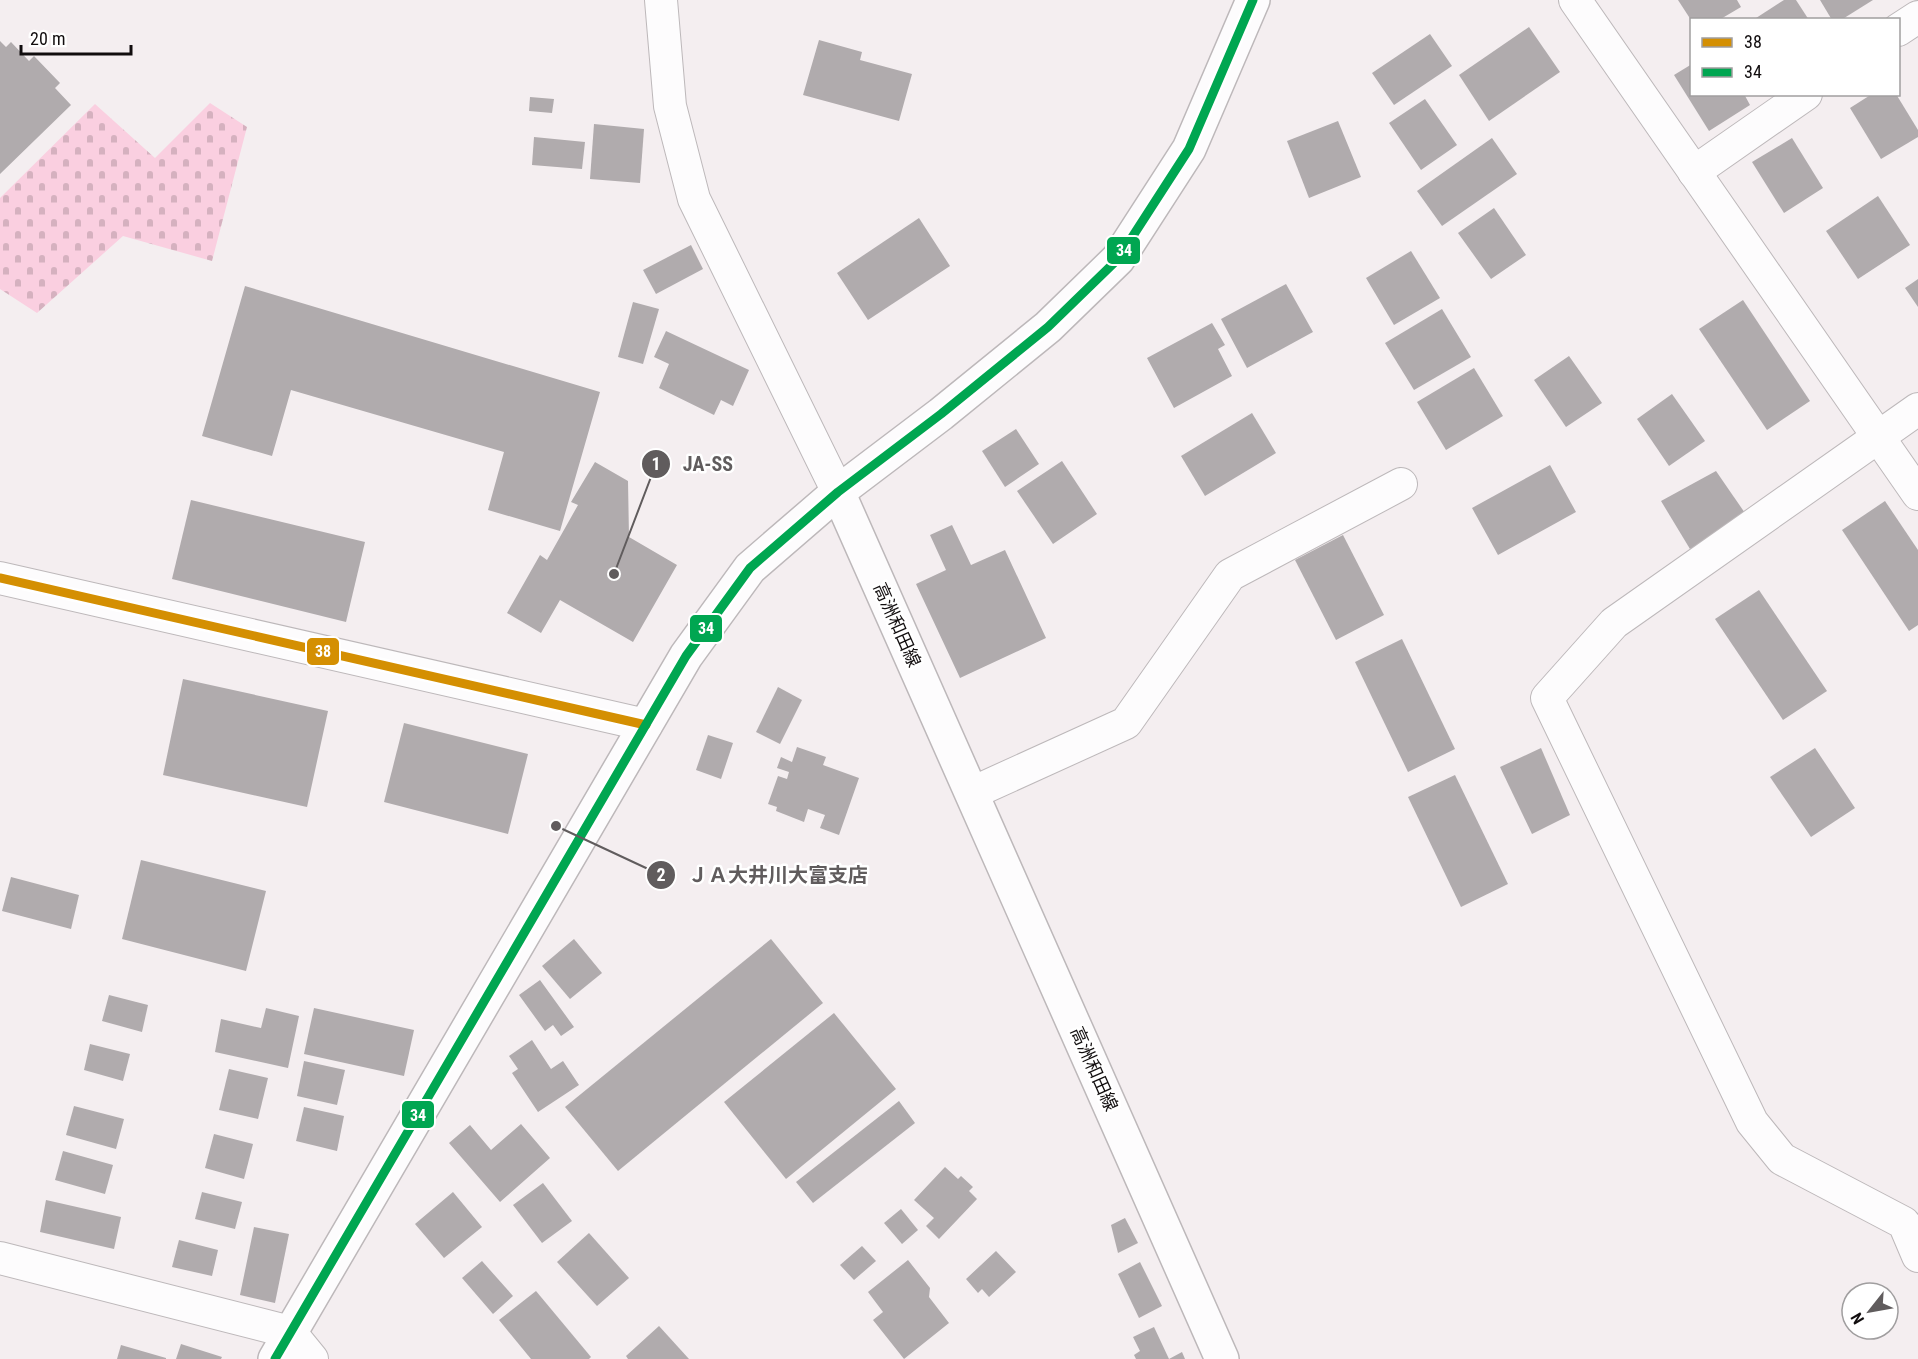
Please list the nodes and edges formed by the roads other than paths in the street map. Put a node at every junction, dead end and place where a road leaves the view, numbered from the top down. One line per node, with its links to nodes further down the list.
1 (661, 0): 11 (street)
2 (1253, 0): 11 (main road)
3 (1575, 0): 7 (street)
4 (1918, 17): 5 (street)
5 (1900, 29)
6 (1803, 96): 7 (street)
7 (1694, 172): 9 (street)
8 (1918, 409): 9 (street)
9 (1878, 437): 12 (street); 16 (street)
10 (1401, 484): 15 (street)
11 (838, 492): 14 (main road); 15 (main road, 高洲和田線)
12 (1918, 494)
13 (0, 578): 14 (street)
14 (646, 725): 18 (main road)
15 (972, 793): 20 (main road, 高洲和田線)
16 (1918, 1256)
17 (0, 1258): 18 (street)
18 (282, 1346): 19 (street)
19 (312, 1359)
20 (1222, 1359)

